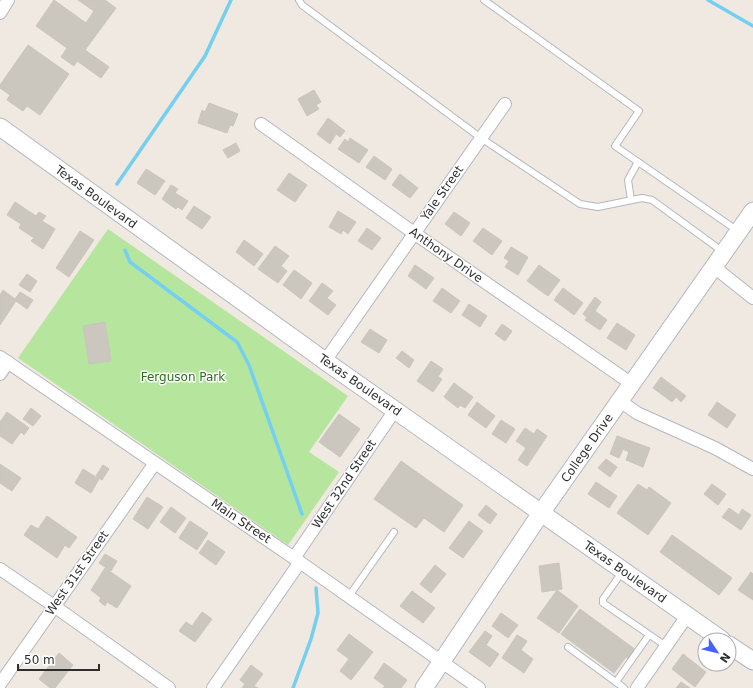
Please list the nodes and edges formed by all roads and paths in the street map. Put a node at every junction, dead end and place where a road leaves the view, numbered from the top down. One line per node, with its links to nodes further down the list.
1 (8, 0): 4 (street)
2 (299, 0): 8 (lane)
3 (484, 0): 9 (lane)
4 (0, 13)
5 (505, 104): 8 (street, Yale Street)
6 (261, 124): 13 (street, Anthony Drive)
7 (0, 127): 18 (main road, Texas Boulevard)
8 (481, 138): 10 (lane); 13 (street, Yale Street)
9 (638, 162): 10 (lane); 12 (lane)
10 (631, 200): 14 (lane)
11 (753, 211): 12 (main road, College Drive)
12 (738, 232): 14 (main road, College Drive)
13 (414, 233): 18 (street, Yale Street); 20 (street, Anthony Drive)
14 (724, 252): 15 (main road, College Drive)
15 (714, 267): 16 (street); 20 (main road, College Drive)
16 (753, 298)
17 (4, 360): 19 (street); 23 (street, Main Street)
18 (325, 361): 22 (main road, Texas Boulevard)
19 (0, 374)
20 (632, 384): 21 (main road, College Drive)
21 (620, 401): 24 (street); 25 (main road, College Drive)
22 (395, 410): 25 (main road, Texas Boulevard); 27 (street, West 32nd Street)
23 (155, 462): 27 (street, Main Street); 31 (street, West 31st Street)
24 (753, 469)
25 (541, 513): 29 (main road, Texas Boulevard); 38 (main road, College Drive)
26 (394, 532): 30 (lane)
27 (297, 560): 30 (street, Main Street); 43 (street, West 32nd Street)
28 (0, 570): 31 (street)
29 (623, 571): 32 (main road, Texas Boulevard); 34 (lane)
30 (349, 596): 38 (street, Main Street)
31 (54, 606): 41 (street, West 31st Street); 42 (street)
32 (687, 616): 33 (main road, Texas Boulevard); 35 (street)
33 (710, 632)
34 (649, 635): 35 (lane); 40 (lane)
35 (666, 646): 47 (street)
36 (568, 647): 40 (lane)
37 (737, 650): 39 (main road)
38 (442, 661): 44 (main road, College Drive); 45 (street, Main Street)
39 (753, 661)
40 (616, 682): 46 (lane)
41 (1, 686)
42 (169, 688)
43 (213, 688)
44 (424, 688)
45 (480, 688)
46 (624, 688)
47 (637, 688)

